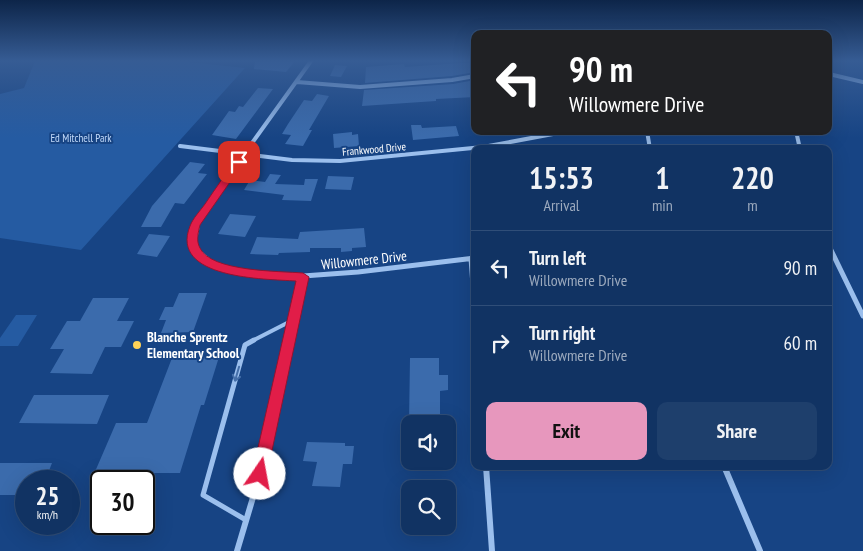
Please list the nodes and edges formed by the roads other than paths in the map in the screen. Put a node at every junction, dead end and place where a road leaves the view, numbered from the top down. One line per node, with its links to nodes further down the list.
1 (293, 87): 8 (street)
2 (346, 87): 3 (street)
3 (375, 87)
4 (548, 135): 5 (street, Frankwood Drive)
5 (497, 145)
6 (180, 146): 8 (street, Frankwood Drive)
7 (471, 148): 8 (street, Frankwood Drive)
8 (245, 154): 11 (street, Willowmere Drive)
9 (832, 252): 12 (street)
10 (471, 258): 11 (street, Willowmere Drive)
11 (303, 277): 13 (street)
12 (863, 316)
13 (293, 320): 16 (street); 16 (lane, one-way to 16)
14 (486, 470): 18 (street)
15 (726, 470): 19 (street)
16 (246, 520): 17 (street)
17 (237, 551)
18 (492, 551)
19 (760, 551)

